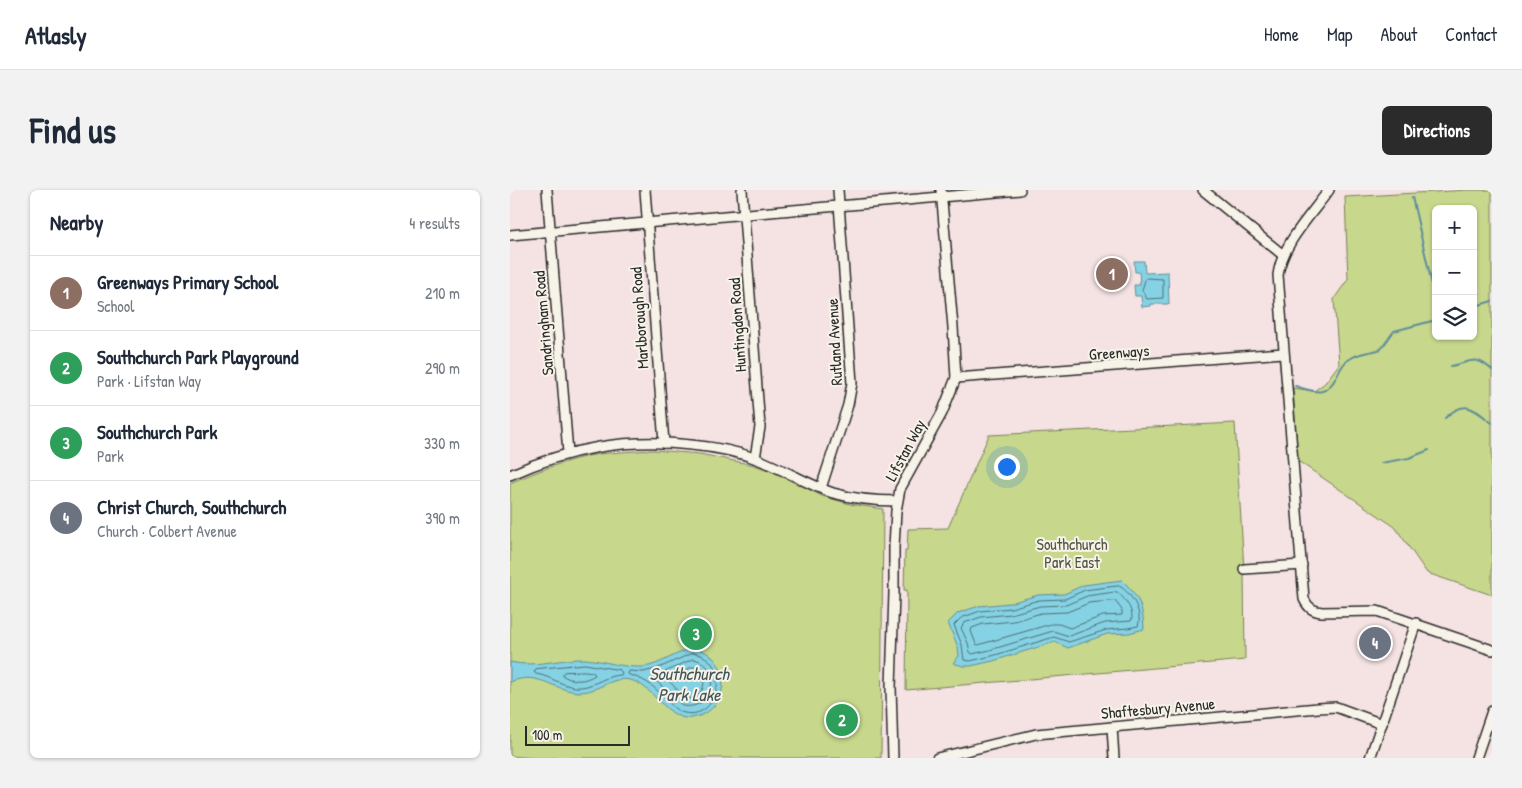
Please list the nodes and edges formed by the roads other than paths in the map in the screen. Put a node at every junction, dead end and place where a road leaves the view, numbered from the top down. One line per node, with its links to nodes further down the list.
1 (547, 190): 12 (street, Sandringham Road)
2 (645, 190): 11 (street, Marlborough Road)
3 (742, 190): 10 (street, Huntingdon Road)
4 (838, 190): 9 (street, Rutland Avenue)
5 (1020, 190): 8 (street)
6 (1203, 190): 14 (street)
7 (1329, 190): 14 (street)
8 (941, 194): 9 (street); 16 (street, Lifstan Way)
9 (840, 207): 10 (street); 21 (street, Rutland Avenue)
10 (744, 215): 11 (street); 19 (street, Huntingdon Road)
11 (647, 224): 12 (street); 17 (street, Marlborough Road)
12 (550, 232): 13 (street); 18 (street, Sandringham Road)
13 (510, 235)
14 (1283, 256): 15 (street)
15 (1283, 353): 16 (street, Greenways); 23 (street)
16 (956, 378): 22 (street, Lifstan Way)
17 (664, 443): 18 (street); 19 (street)
18 (568, 453): 20 (street)
19 (755, 458): 21 (street)
20 (510, 475)
21 (821, 488): 22 (street)
22 (897, 501): 30 (street, Lifstan Way)
23 (1302, 565): 24 (street); 25 (street)
24 (1244, 569)
25 (1416, 623): 26 (street); 28 (street)
26 (1492, 650)
27 (1492, 712): 34 (street)
28 (1382, 724): 29 (street, Shaftesbury Avenue); 33 (street)
29 (1112, 727): 31 (street, Shaftesbury Avenue); 32 (street)
30 (893, 758)
31 (937, 758)
32 (1114, 758)
33 (1370, 758)
34 (1476, 758)

